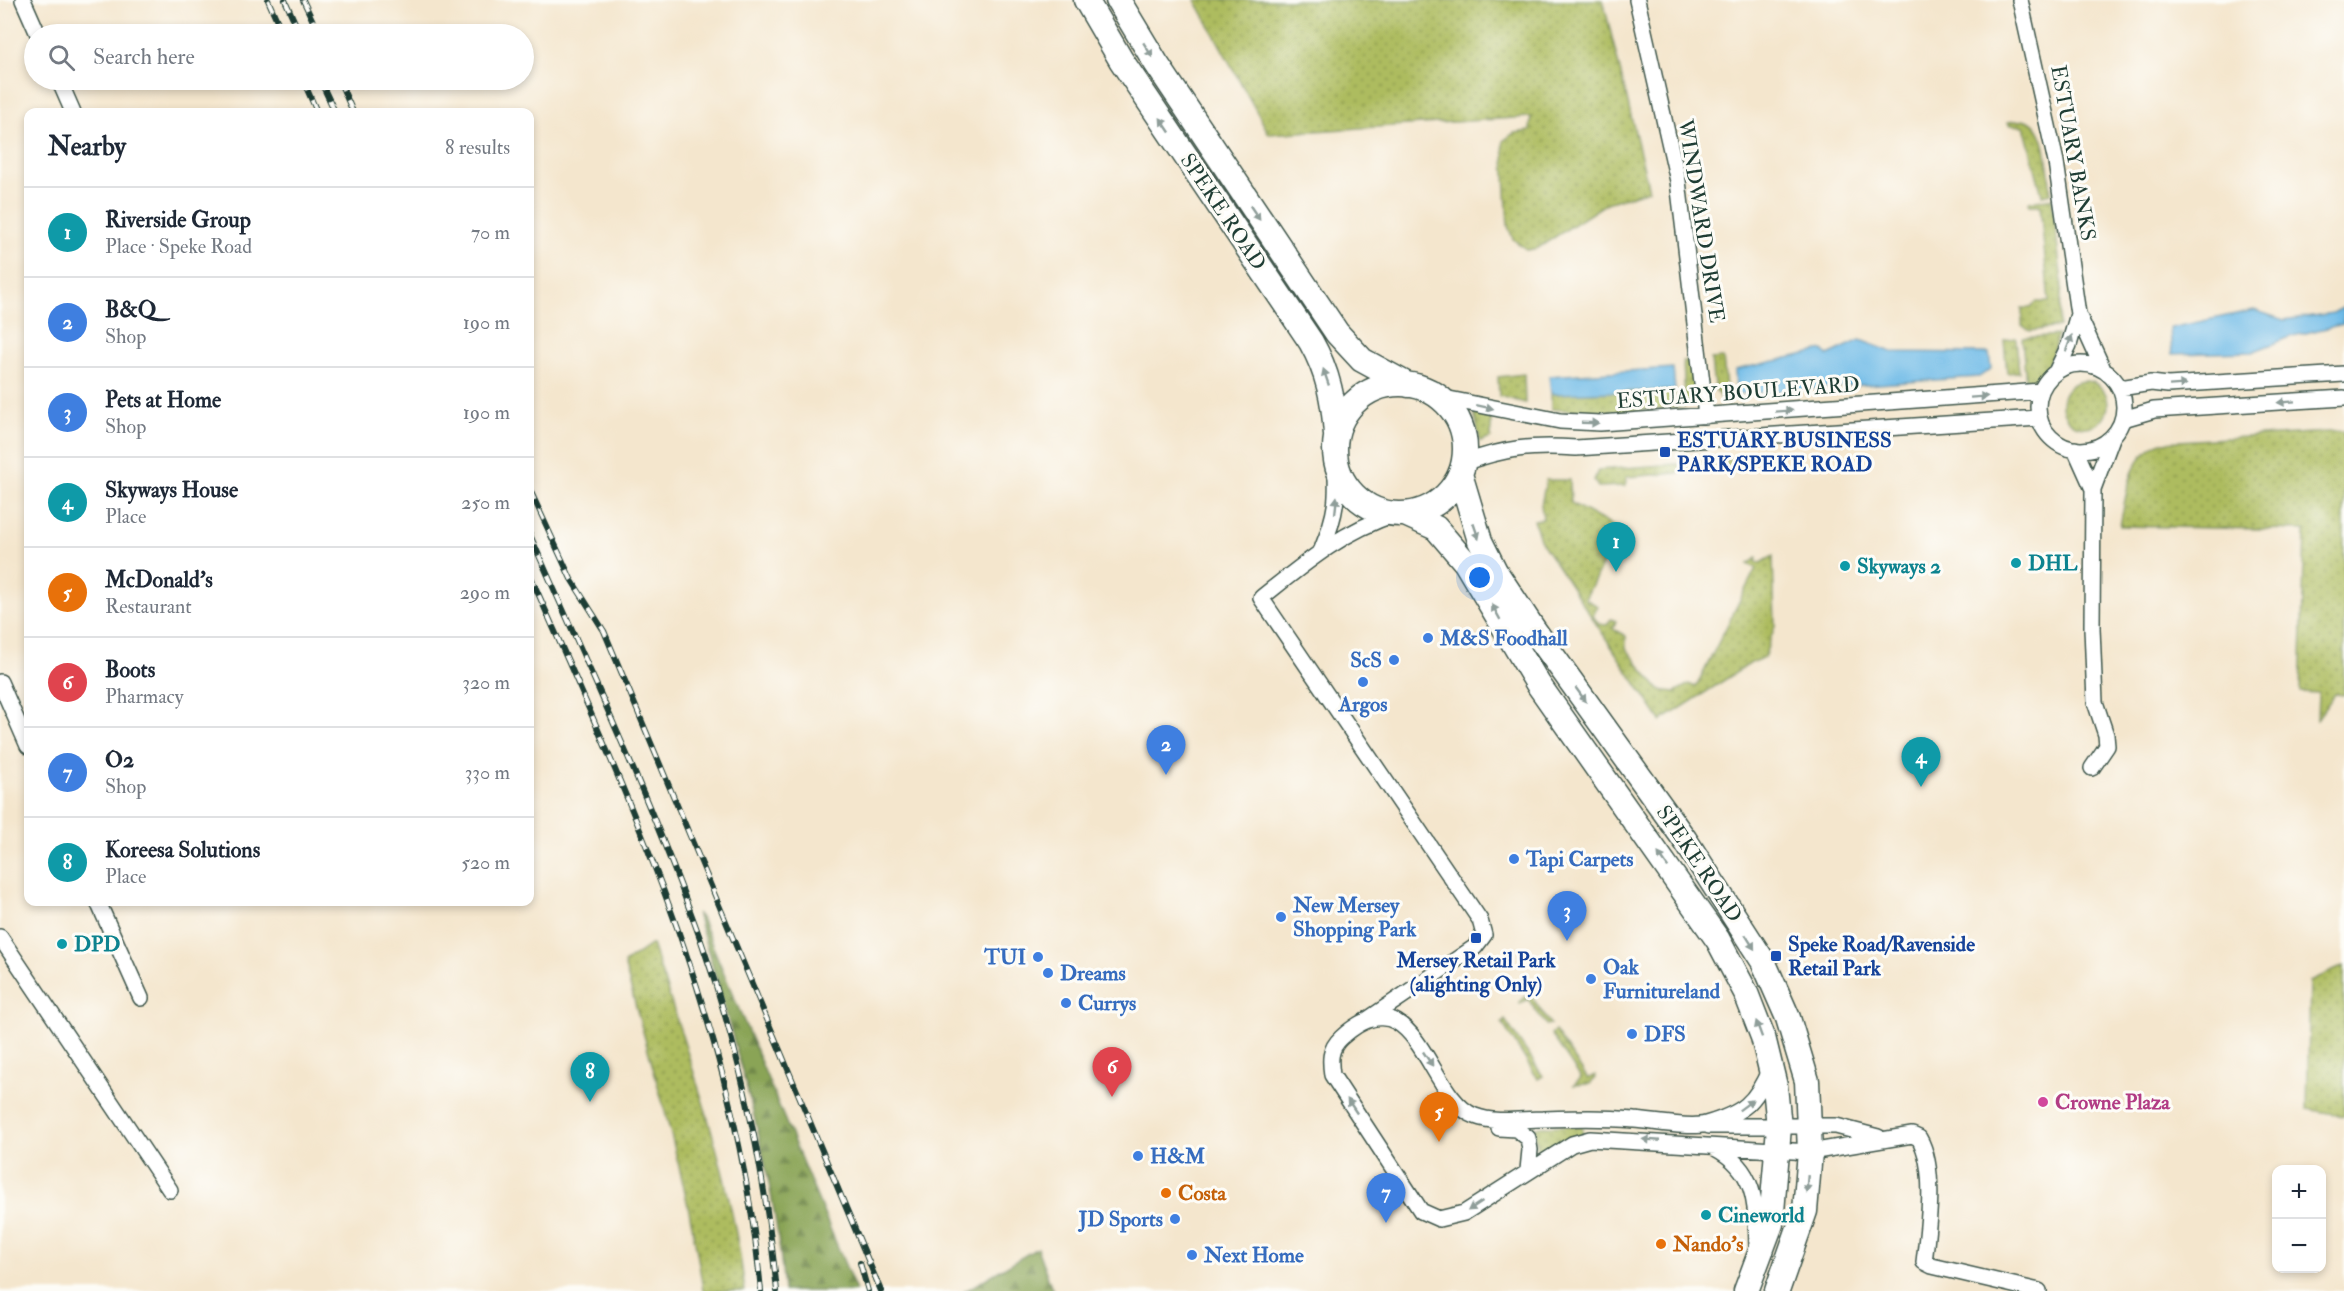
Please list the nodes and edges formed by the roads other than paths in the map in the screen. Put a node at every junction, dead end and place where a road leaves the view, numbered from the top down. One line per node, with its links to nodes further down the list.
1 (23, 0): 6 (street)
2 (1086, 0): 7 (highway, SPEKE ROAD)
3 (1637, 0): 19 (street, WINDWARD DRIVE)
4 (2020, 0): 10 (street, ESTUARY BANKS)
5 (1121, 6): 7 (highway); 14 (highway, SPEKE ROAD, one-way to 14)
6 (34, 24)
7 (1100, 25): 23 (highway, SPEKE ROAD, one-way to 7)
8 (63, 90): 9 (street)
9 (72, 108)
10 (2078, 314): 11 (street, ESTUARY BANKS); 12 (street, ESTUARY BANKS, one-way to 10)
11 (2103, 369): 12 (street); 15 (street)
12 (2056, 372): 16 (street)
13 (2344, 374): 15 (street, one-way to 13)
14 (1408, 385): 17 (highway); 23 (highway)
15 (2120, 388): 21 (street)
16 (2041, 391): 19 (street, ESTUARY BOULEVARD, one-way to 16); 20 (street)
17 (1439, 397): 19 (street, ESTUARY BOULEVARD, one-way to 19); 25 (highway)
18 (2344, 398): 21 (street, one-way to 21)
19 (1706, 416)
20 (2039, 418): 24 (street); 25 (street, ESTUARY BOULEVARD)
21 (2123, 419): 22 (street)
22 (2112, 438): 24 (street); 26 (street)
23 (1336, 446): 27 (highway); 28 (street, one-way to 23)
24 (2074, 449): 26 (street)
25 (1462, 469): 27 (highway); 39 (highway, SPEKE ROAD, one-way to 39)
26 (2093, 489): 31 (street)
27 (1400, 514): 28 (street); 38 (highway, SPEKE ROAD, one-way to 27)
28 (1322, 549): 34 (street)
29 (0, 682): 30 (street)
30 (24, 737)
31 (2092, 768)
32 (100, 906): 35 (street)
33 (0, 937): 50 (street)
34 (1401, 996): 36 (street); 37 (street)
35 (141, 998)
36 (1362, 1023): 37 (street); 49 (street, one-way to 36)
37 (1406, 1027): 40 (street, one-way to 40)
38 (1770, 1068): 41 (street, one-way to 38); 44 (highway, SPEKE ROAD)
39 (1808, 1099): 42 (highway, SPEKE ROAD); 43 (street)
40 (1491, 1120): 41 (street); 49 (street)
41 (1703, 1126): 44 (street)
42 (1809, 1126): 43 (street); 44 (street); 48 (highway, SPEKE ROAD)
43 (1836, 1126): 45 (street)
44 (1779, 1127): 47 (highway, SPEKE ROAD)
45 (1884, 1139): 48 (street); 54 (street)
46 (1709, 1146): 47 (street); 49 (street, one-way to 49); 51 (street)
47 (1778, 1151): 48 (street); 51 (highway, SPEKE ROAD)
48 (1810, 1152): 53 (highway, SPEKE ROAD, one-way to 53)
49 (1528, 1170)
50 (170, 1190)
51 (1758, 1259): 52 (highway, SPEKE ROAD)
52 (1746, 1291)
53 (1777, 1291)
54 (2039, 1291)

